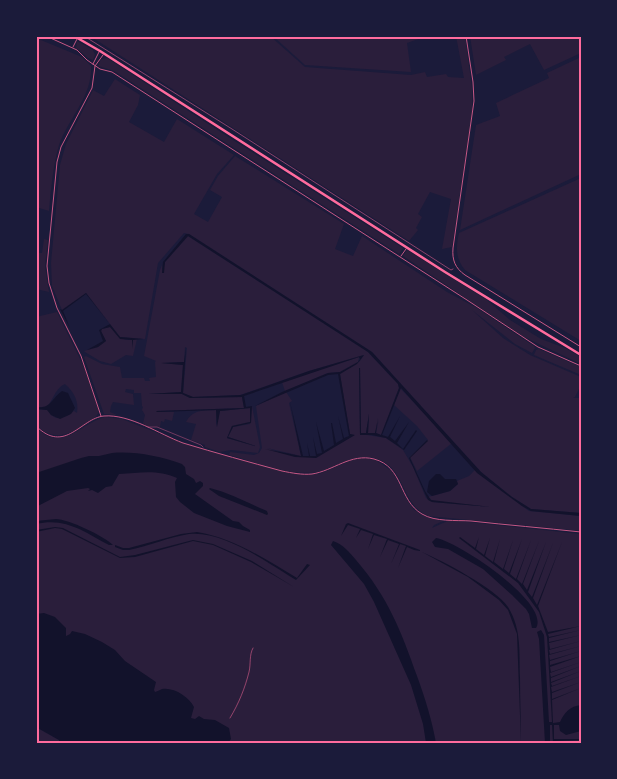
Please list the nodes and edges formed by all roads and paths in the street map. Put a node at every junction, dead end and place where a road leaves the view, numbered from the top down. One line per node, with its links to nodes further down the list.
1 (46, 36): 5 (street)
2 (84, 36): 11 (path)
3 (466, 36): 11 (street)
4 (76, 37): 5 (street); 6 (main road)
5 (72, 47): 8 (street)
6 (100, 50): 7 (main road); 8 (street)
7 (104, 53): 8 (street); 9 (main road)
8 (94, 65): 10 (street); 15 (street)
9 (407, 247): 10 (street); 13 (main road)
10 (400, 256): 14 (street)
11 (457, 268): 12 (street)
12 (581, 347)
13 (581, 355)
14 (581, 366)
15 (101, 417): 16 (street); 17 (street)
16 (36, 426)
17 (145, 427): 18 (street); 18 (lane)
18 (204, 449): 19 (street)
19 (580, 532)
20 (254, 648): 21 (path)
21 (230, 718)

